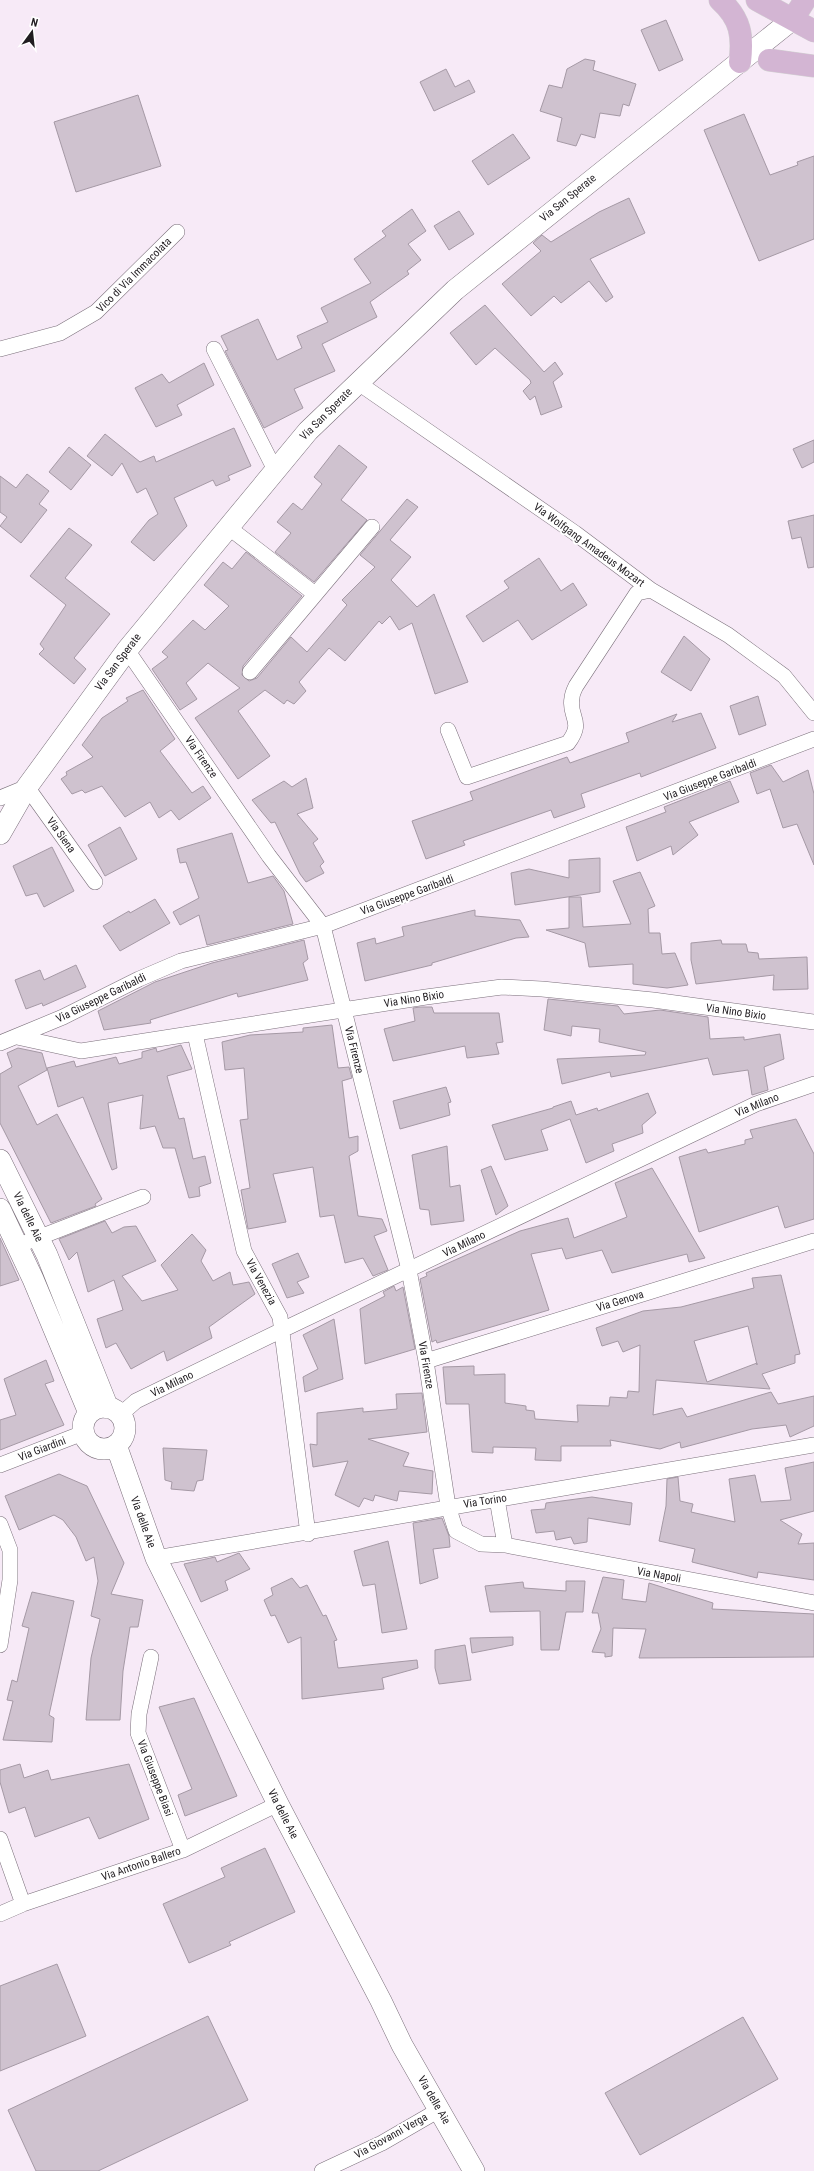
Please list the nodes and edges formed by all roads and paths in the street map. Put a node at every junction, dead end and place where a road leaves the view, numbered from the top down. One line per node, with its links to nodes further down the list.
1 (720, 0): 8 (main road)
2 (757, 0): 4 (main road)
3 (805, 0): 4 (main road)
4 (793, 19): 5 (main road); 8 (street, Via San Sperate)
5 (814, 31)
6 (814, 58): 7 (street)
7 (769, 60): 8 (street); 9 (main road)
8 (736, 65): 13 (street, Via San Sperate)
9 (814, 66)
10 (177, 232): 11 (street, Vico di Via Immacolata)
11 (0, 349)
12 (214, 349): 14 (street)
13 (357, 382): 14 (street, Via San Sperate); 17 (street, Via Wolfgang Amadeus Mozart)
14 (274, 470): 15 (street, Via San Sperate)
15 (228, 526): 18 (street); 19 (street, Via San Sperate)
16 (372, 527): 18 (street)
17 (651, 590): 21 (street, Via Wolfgang Amadeus Mozart); 22 (street)
18 (315, 594): 20 (street)
19 (126, 650): 24 (street, Via San Sperate); 28 (street, Via Firenze)
20 (250, 672)
21 (814, 713)
22 (448, 730)
23 (814, 739): 28 (street, Via Giuseppe Garibaldi)
24 (26, 787): 25 (street); 26 (street, Via San Sperate); 27 (street, Via Siena)
25 (0, 798)
26 (0, 834)
27 (95, 882)
28 (323, 926): 29 (street, Via Firenze); 32 (street, Via Giuseppe Garibaldi)
29 (344, 1010): 30 (street, Via Nino Bixio); 31 (street, Via Nino Bixio); 41 (street, Via Firenze)
30 (814, 1022)
31 (195, 1034): 32 (street, Via Nino Bixio); 42 (street, Via Venezia)
32 (17, 1037): 33 (street, Via Giuseppe Garibaldi)
33 (0, 1043)
34 (814, 1084): 41 (street, Via Milano)
35 (0, 1160): 38 (street, Via delle Aie)
36 (142, 1197): 38 (street)
37 (0, 1209): 40 (street, Via delle Aie)
38 (38, 1238): 40 (street); 44 (street, Via delle Aie)
39 (814, 1241): 43 (street, Via Genova)
40 (17, 1246): 44 (street, Via delle Aie)
41 (409, 1270): 42 (street, Via Milano); 43 (street, Via Firenze)
42 (280, 1330): 44 (street, Via Milano); 51 (street, Via Venezia)
43 (426, 1361): 49 (street, Via Firenze)
44 (100, 1417): 45 (street); 45 (street); 47 (street, Via Giardini)
45 (116, 1445): 53 (street, Via delle Aie)
46 (814, 1445): 48 (street, Via Torino)
47 (0, 1465)
48 (497, 1499): 49 (street, Via Torino); 52 (street)
49 (448, 1506): 51 (street, Via Torino); 52 (street, Via Napoli)
50 (0, 1524): 55 (street)
51 (308, 1534): 53 (street, Via Torino)
52 (505, 1545): 54 (street, Via Napoli)
53 (156, 1558): 57 (street, Via delle Aie)
54 (814, 1603)
55 (0, 1645)
56 (151, 1657): 59 (street, Via Giuseppe Biasi)
57 (278, 1804): 59 (street, Via Antonio Ballero); 62 (street, Via delle Aie)
58 (0, 1839): 60 (street)
59 (183, 1850): 60 (street, Via Antonio Ballero)
60 (23, 1904): 61 (street, Via Antonio Ballero)
61 (0, 1914)
62 (439, 2110): 63 (street, Via Giovanni Verga); 64 (street, Via delle Aie)
63 (322, 2171)
64 (474, 2171)

